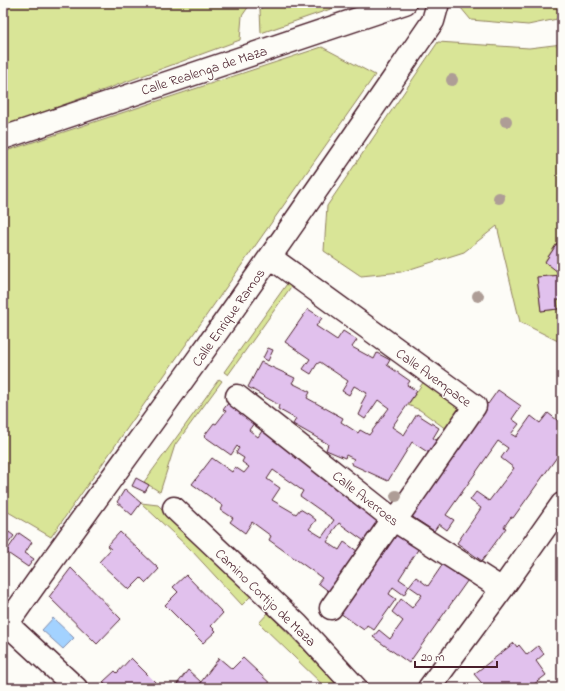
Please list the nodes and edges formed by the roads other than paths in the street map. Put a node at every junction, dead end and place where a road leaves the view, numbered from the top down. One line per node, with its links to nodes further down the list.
1 (404, 3): 3 (street, Calle Realenga de Maza)
2 (438, 3): 4 (street, Calle Enrique Ramos)
3 (3, 138)
4 (270, 257): 8 (street, Calle Avempace); 11 (street, Calle Enrique Ramos)
5 (237, 396): 8 (street, Calle Averroes)
6 (562, 504): 9 (street)
7 (174, 508): 13 (street, Camino Cortijo de Maza)
8 (394, 520): 9 (street, Calle Averroes); 10 (street, Calle Avempace)
9 (502, 589): 14 (street)
10 (331, 608)
11 (5, 627): 12 (street, Calle Enrique Ramos)
12 (76, 688)
13 (356, 688)
14 (429, 688)

